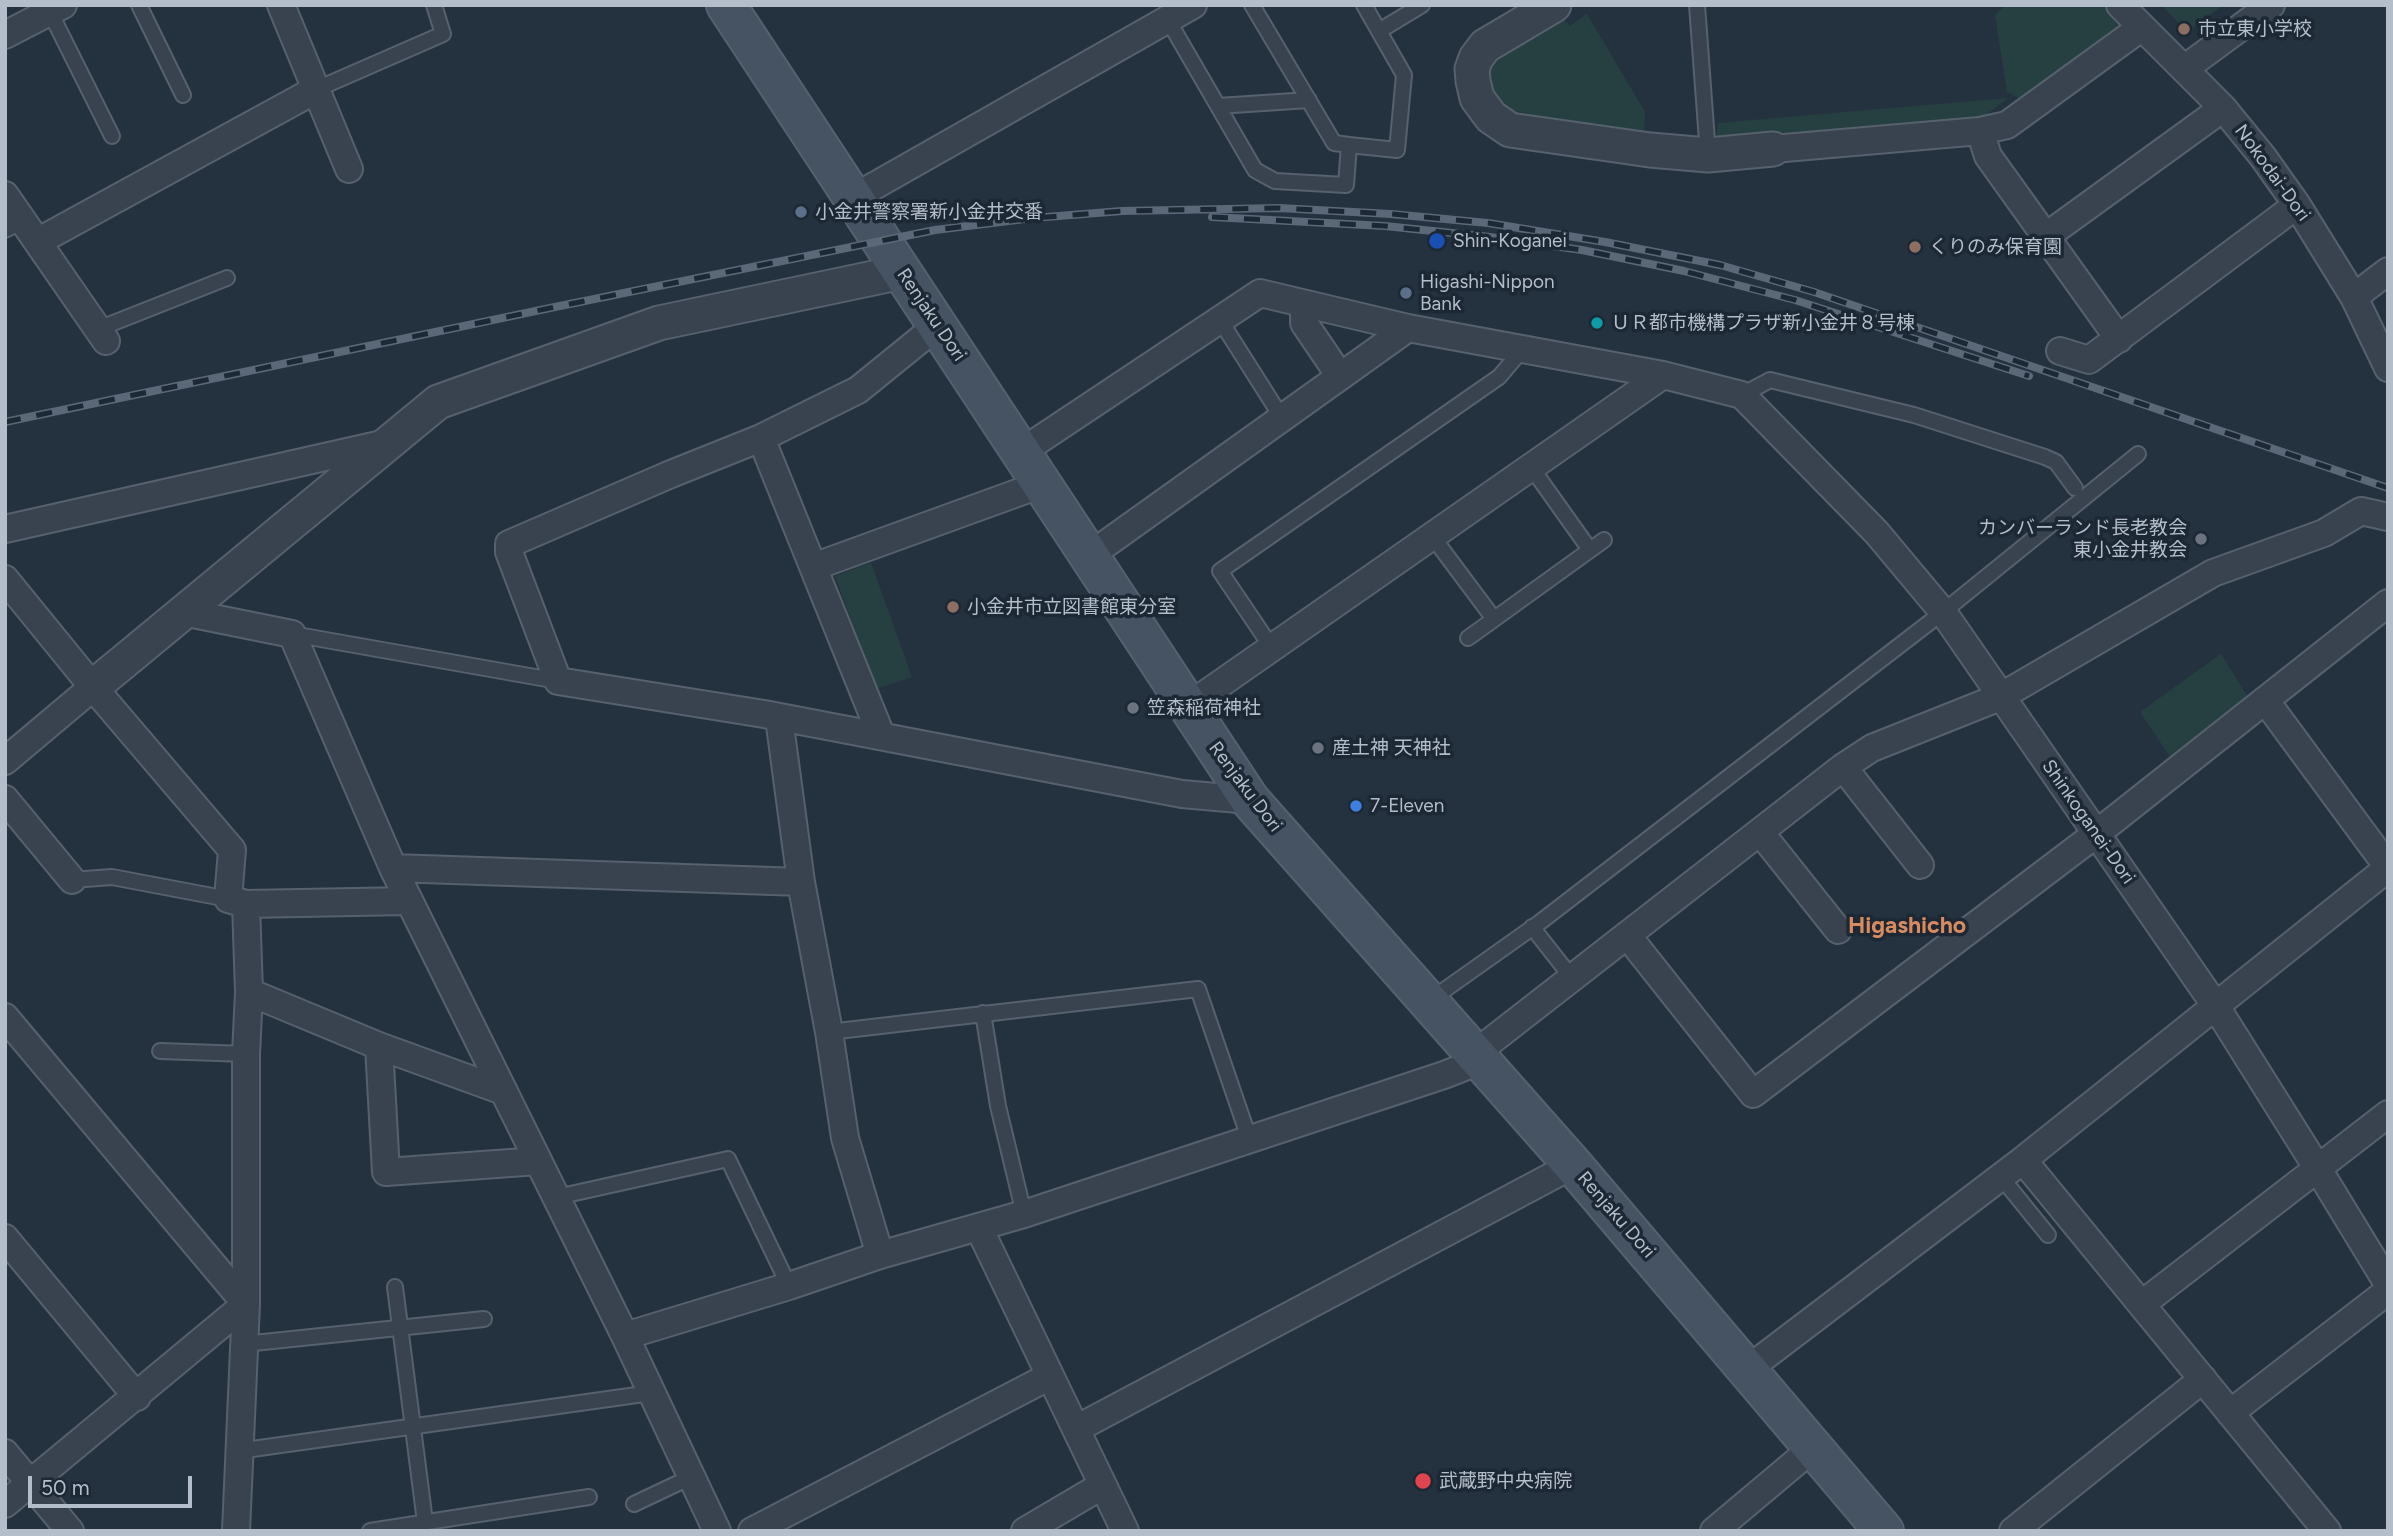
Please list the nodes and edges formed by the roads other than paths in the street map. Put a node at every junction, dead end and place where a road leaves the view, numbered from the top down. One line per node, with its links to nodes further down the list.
1 (139, 5): 20 (lane)
2 (281, 5): 19 (street)
3 (434, 5): 19 (lane)
4 (1194, 5): 14 (street)
5 (1252, 5): 21 (lane)
6 (1363, 5): 16 (lane)
7 (1422, 5): 16 (lane)
8 (1554, 5): 28 (street)
9 (1697, 5): 28 (lane)
10 (2120, 5): 15 (street, Nokodai-Dori)
11 (2271, 5): 18 (street)
12 (57, 9): 17 (street); 25 (lane)
13 (738, 9): 31 (main road, Renjaku Dori)
14 (1164, 13): 22 (lane); 31 (street)
15 (2142, 27): 18 (street, Nokodai-Dori); 24 (street)
16 (1379, 31): 26 (lane)
17 (5, 36)
18 (2184, 69): 23 (street, Nokodai-Dori)
19 (317, 89): 29 (street); 33 (street)
20 (183, 95)
21 (1309, 100): 22 (lane); 26 (lane)
22 (1218, 106): 26 (lane)
23 (2223, 108): 32 (street, Nokodai-Dori); 34 (street)
24 (1980, 131): 27 (street); 34 (street)
25 (112, 136)
26 (1349, 145)
27 (1773, 149): 28 (street)
28 (1708, 155)
29 (349, 169)
30 (5, 195): 33 (street)
31 (853, 198): 36 (main road, Renjaku Dori)
32 (2297, 205): 38 (street, Nokodai-Dori); 44 (street)
33 (22, 231): 43 (street)
34 (2045, 237): 44 (street)
35 (2388, 271): 38 (street)
36 (902, 272): 41 (main road, Renjaku Dori); 53 (street)
37 (228, 278): 43 (lane)
38 (2354, 297): 47 (street, Nokodai-Dori)
39 (1309, 305): 40 (street); 42 (street); 49 (street)
40 (1220, 320): 51 (lane); 54 (street)
41 (938, 324): 52 (street); 54 (main road, Renjaku Dori)
42 (1408, 328): 45 (street); 49 (street)
43 (102, 335)
44 (2119, 339): 46 (street)
45 (1522, 350): 48 (street); 73 (lane)
46 (2060, 351)
47 (2388, 368)
48 (1663, 375): 50 (street); 56 (street)
49 (1340, 376): 51 (street)
50 (1742, 396): 58 (lane); 69 (street, Shinkoganei-Dori)
51 (1282, 418): 64 (street)
52 (761, 438): 65 (street); 74 (street)
53 (387, 443): 60 (street); 68 (street)
54 (1021, 452): 57 (main road, Renjaku Dori)
55 (2138, 454): 69 (lane)
56 (1531, 467): 61 (street); 63 (lane)
57 (1042, 484): 64 (main road, Renjaku Dori); 65 (street)
58 (2075, 488)
59 (2388, 517): 76 (street)
60 (5, 529)
61 (1432, 536): 70 (lane); 73 (street)
62 (1604, 540): 63 (lane)
63 (1590, 550): 70 (lane)
64 (1089, 556): 78 (main road, Renjaku Dori)
65 (813, 567): 80 (street)
66 (5, 579): 75 (street)
67 (2388, 603): 77 (street)
68 (183, 612): 71 (street); 75 (street)
69 (1943, 612): 76 (street, Shinkoganei-Dori); 94 (lane)
70 (1494, 620): 72 (lane)
71 (292, 634): 74 (lane); 89 (street)
72 (1468, 638)
73 (1272, 648): 78 (street)
74 (558, 681): 79 (street)
75 (93, 687): 81 (street); 93 (street)
76 (2000, 697): 82 (street); 86 (street, Shinkoganei-Dori)
77 (2265, 700): 86 (street); 88 (street)
78 (1187, 707): 84 (main road, Renjaku Dori)
79 (779, 718): 80 (street); 91 (street)
80 (881, 735): 84 (street)
81 (5, 761)
82 (1843, 767): 85 (street); 87 (street)
83 (5, 799): 90 (street)
84 (1250, 800): 99 (main road, Renjaku Dori)
85 (1760, 832): 95 (street); 96 (street)
86 (2096, 834): 96 (street); 100 (street, Shinkoganei-Dori)
87 (1920, 865)
88 (2388, 867): 100 (street)
89 (393, 868): 91 (street); 92 (street)
90 (72, 880): 93 (lane)
91 (801, 882): 103 (street)
92 (409, 901): 93 (street); 108 (street)
93 (237, 902): 98 (street)
94 (1532, 927): 97 (lane); 99 (lane)
95 (1838, 930)
96 (1627, 935): 97 (street)
97 (1572, 978): 107 (street)
98 (249, 992): 104 (street); 106 (street)
99 (1429, 1001): 107 (main road, Renjaku Dori)
100 (2215, 1006): 111 (street); 114 (street, Shinkoganei-Dori)
101 (984, 1013): 103 (lane); 110 (lane); 117 (lane)
102 (5, 1017): 126 (street)
103 (829, 1032): 121 (street)
104 (379, 1046): 108 (street); 112 (street)
105 (159, 1051): 106 (lane)
106 (246, 1054): 126 (street)
107 (1477, 1054): 110 (street); 113 (main road, Renjaku Dori)
108 (503, 1091): 112 (street)
109 (2388, 1115): 114 (street)
110 (1249, 1138): 117 (street)
111 (2023, 1160): 115 (street); 127 (street)
112 (538, 1161): 116 (street)
113 (1573, 1165): 132 (main road, Renjaku Dori); 139 (street)
114 (2318, 1169): 122 (street, Shinkoganei-Dori); 127 (street)
115 (2001, 1177): 119 (lane); 132 (street)
116 (557, 1197): 123 (lane); 130 (street)
117 (1024, 1214): 118 (street)
118 (979, 1228): 121 (street); 133 (street)
119 (2048, 1235)
120 (5, 1238): 136 (street)
121 (880, 1255): 123 (street)
122 (2388, 1284)
123 (789, 1286): 130 (street)
124 (395, 1287): 129 (lane)
125 (2388, 1291): 137 (street)
126 (246, 1304): 131 (street); 136 (street)
127 (2141, 1304): 134 (street)
128 (484, 1319): 129 (lane)
129 (400, 1326): 131 (lane); 138 (lane)
130 (625, 1336): 135 (street)
131 (244, 1344): 141 (street)
132 (1748, 1368): 140 (main road, Renjaku Dori)
133 (1050, 1376): 139 (street); 154 (street)
134 (2203, 1379): 137 (street); 159 (street)
135 (651, 1393): 138 (lane); 143 (street)
136 (137, 1396): 144 (street)
137 (2230, 1413): 160 (street)
138 (413, 1426): 141 (lane); 149 (lane)
139 (1076, 1429): 145 (street)
140 (1814, 1447): 157 (street); 158 (main road, Renjaku Dori)
141 (238, 1451): 151 (street)
142 (5, 1453): 144 (street)
143 (691, 1477): 148 (lane); 153 (street)
144 (31, 1484): 147 (street); 150 (street)
145 (1103, 1485): 155 (street); 156 (street)
146 (589, 1497): 149 (lane)
147 (5, 1504)
148 (634, 1504)
149 (425, 1522): 152 (lane)
150 (70, 1531)
151 (236, 1531)
152 (370, 1531)
153 (717, 1531)
154 (752, 1531)
155 (1025, 1531)
156 (1125, 1531)
157 (1714, 1531)
158 (1884, 1531)
159 (2013, 1531)
160 (2327, 1531)

